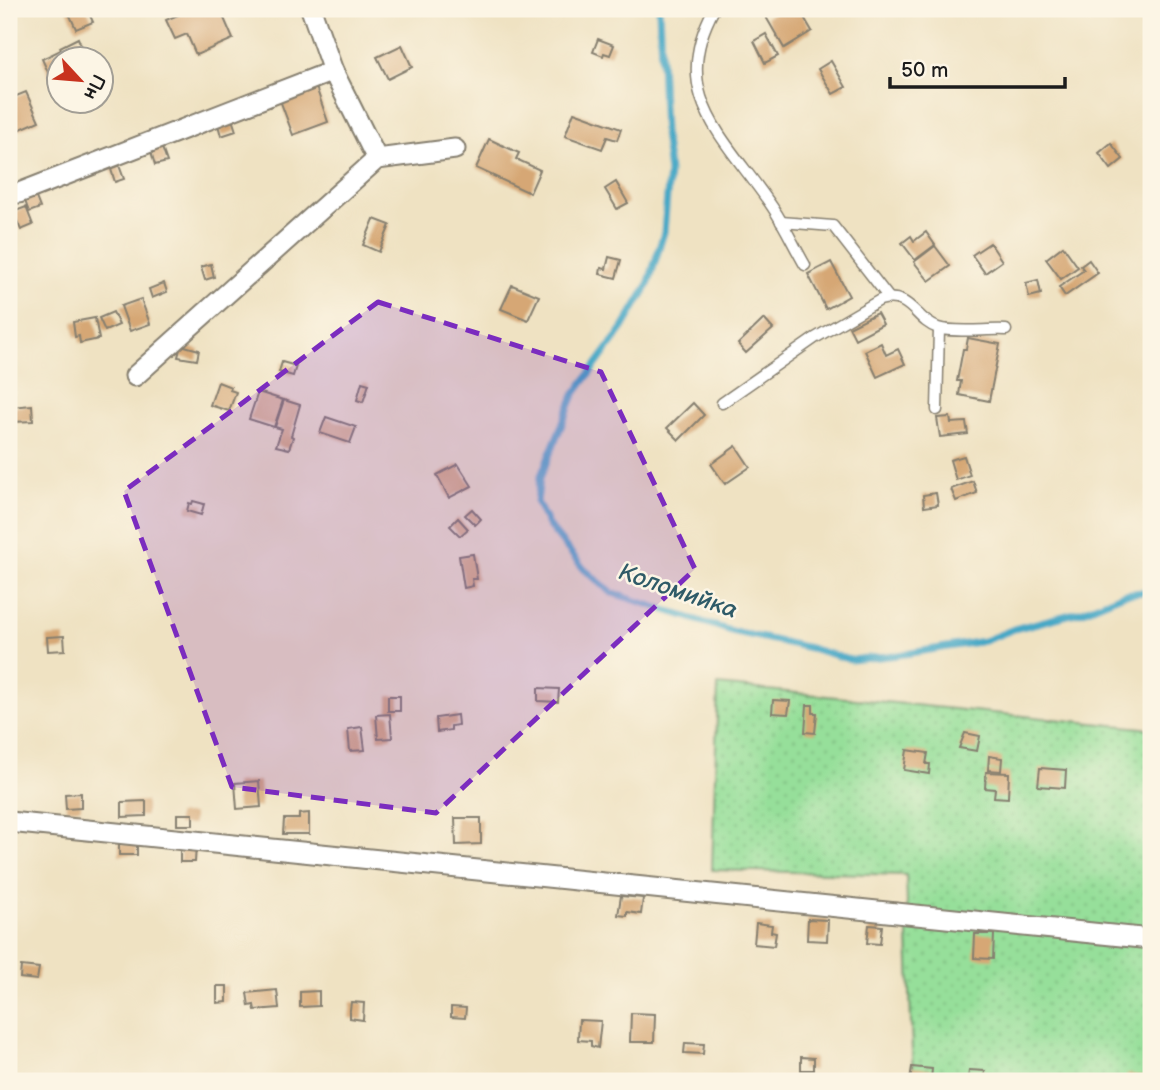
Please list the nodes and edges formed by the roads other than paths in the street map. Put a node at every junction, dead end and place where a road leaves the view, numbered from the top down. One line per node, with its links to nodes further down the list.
1 (311, 9): 3 (street)
2 (714, 9): 7 (lane)
3 (333, 71): 5 (street); 6 (street)
4 (455, 149): 5 (street)
5 (377, 159): 12 (street)
6 (19, 193)
7 (781, 222): 8 (lane); 9 (lane)
8 (805, 265)
9 (889, 298): 10 (lane); 13 (lane)
10 (939, 329): 11 (lane); 14 (lane)
11 (1006, 330)
12 (135, 376)
13 (722, 402)
14 (937, 410)
15 (9, 822): 16 (street)
16 (1151, 939)

